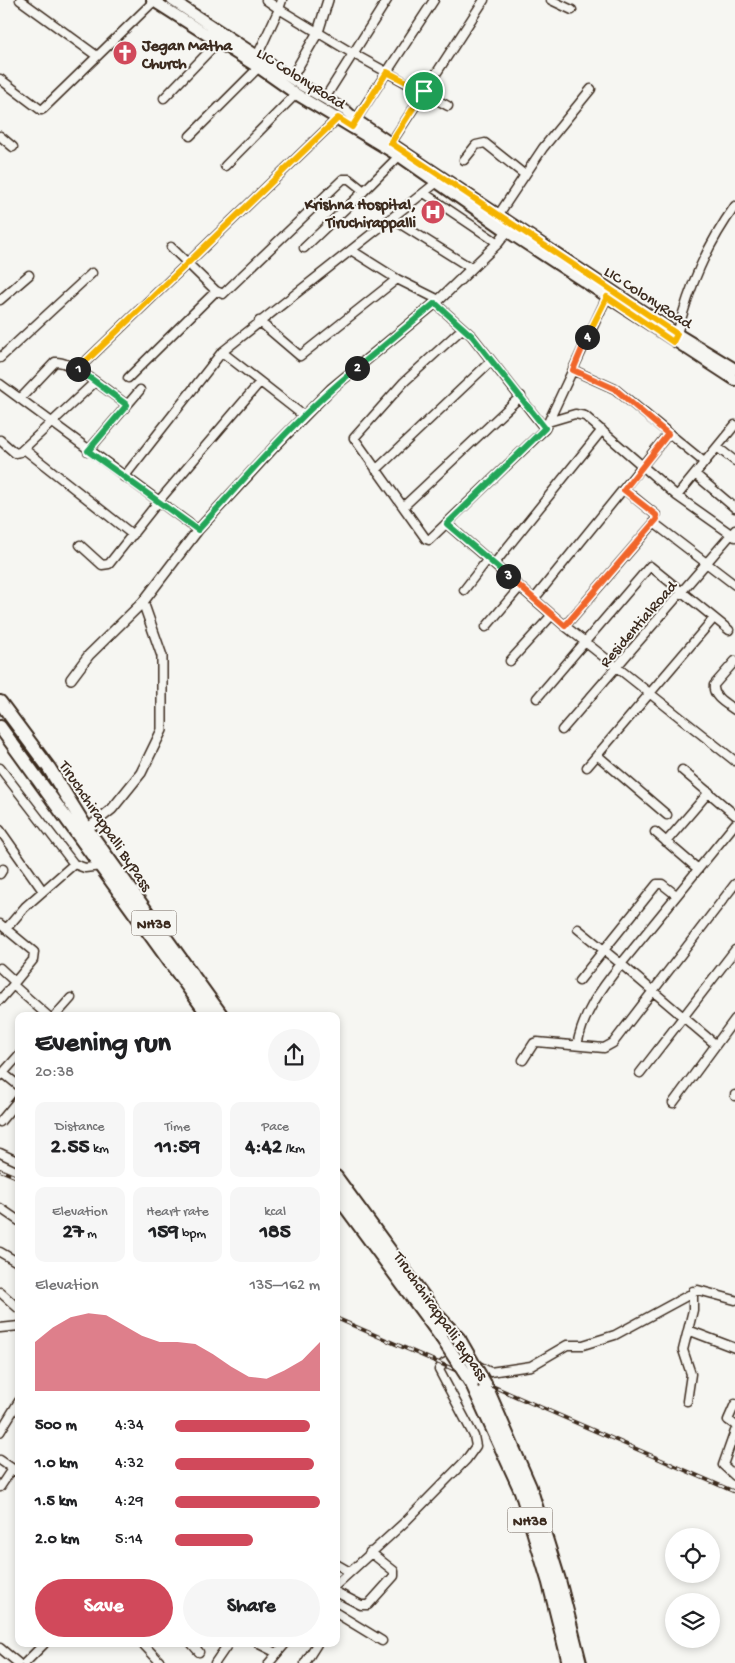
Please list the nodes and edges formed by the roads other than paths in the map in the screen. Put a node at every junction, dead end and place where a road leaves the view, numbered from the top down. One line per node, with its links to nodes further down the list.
1 (20, 0): 16 (street)
2 (172, 0): 17 (main road, LIC ColonyRoad)
3 (266, 0): 11 (street)
4 (282, 0): 11 (street)
5 (328, 0): 13 (street)
6 (387, 0): 15 (street)
7 (434, 0): 18 (street)
8 (484, 0): 22 (street)
9 (551, 0): 12 (street)
10 (153, 1): 14 (main road, LIC ColonyRoad); 16 (street)
11 (279, 9): 13 (street); 17 (street)
12 (572, 10)
13 (318, 32): 15 (street); 19 (street)
14 (218, 42): 17 (main road, LIC ColonyRoad); 24 (street)
15 (352, 53): 18 (street); 25 (street)
16 (97, 56): 20 (street)
17 (260, 60): 19 (main road, LIC ColonyRoad); 23 (main road, LIC ColonyRoad); 30 (street)
18 (387, 72): 22 (street); 28 (street)
19 (292, 77): 25 (main road, LIC ColonyRoad)
20 (0, 79)
21 (591, 89): 36 (street)
22 (424, 91): 26 (street); 31 (street)
23 (296, 94): 27 (main road, LIC ColonyRoad); 35 (street)
24 (164, 98)
25 (325, 98): 28 (main road, LIC ColonyRoad)
26 (448, 106)
27 (338, 118): 28 (main road, LIC ColonyRoad); 48 (street)
28 (354, 123): 31 (main road, LIC ColonyRoad); 33 (main road, LIC ColonyRoad)
29 (0, 136): 32 (street)
30 (190, 136)
31 (391, 143): 37 (main road, LIC ColonyRoad)
32 (13, 147)
33 (399, 156): 37 (main road, LIC ColonyRoad); 38 (street)
34 (464, 160): 36 (street)
35 (225, 166)
36 (525, 175): 41 (street)
37 (439, 181): 39 (street); 41 (main road, LIC ColonyRoad); 43 (main road, LIC ColonyRoad)
38 (364, 191): 46 (street); 53 (street)
39 (424, 193): 42 (street); 44 (street)
40 (735, 207): 59 (street)
41 (499, 214): 43 (main road, LIC ColonyRoad)
42 (391, 218): 47 (street); 49 (street)
43 (510, 228): 44 (street); 54 (main road, LIC ColonyRoad); 59 (main road, LIC ColonyRoad)
44 (498, 243): 49 (street)
45 (171, 247): 48 (street)
46 (304, 248)
47 (350, 250): 52 (street); 57 (street)
48 (187, 263): 53 (street); 64 (street)
49 (471, 268): 56 (street)
50 (92, 273): 61 (street)
51 (29, 275): 55 (street)
52 (397, 279): 56 (street); 57 (street)
53 (216, 291): 66 (street)
54 (607, 297): 59 (main road, LIC ColonyRoad); 65 (street)
55 (0, 300)
56 (437, 301): 58 (street); 75 (street)
57 (259, 320): 60 (street)
58 (463, 328): 62 (street); 88 (street)
59 (675, 338): 63 (main road, LIC ColonyRoad); 67 (main road, LIC ColonyRoad)
60 (222, 352): 69 (street); 90 (street)
61 (0, 358)
62 (491, 360): 72 (street); 88 (street)
63 (735, 369)
64 (77, 370): 68 (street); 73 (street)
65 (573, 370): 77 (street); 80 (street)
66 (128, 378)
67 (735, 380)
68 (95, 382): 74 (street); 76 (street)
69 (260, 382): 75 (street); 93 (street)
70 (0, 384): 73 (street)
71 (140, 390): 74 (street)
72 (521, 396): 77 (street); 94 (street)
73 (20, 399): 76 (street)
74 (127, 405): 84 (street)
75 (304, 416): 98 (street)
76 (52, 424): 83 (street); 84 (street)
77 (546, 425): 79 (street); 97 (street)
78 (735, 426): 82 (street)
79 (602, 430): 87 (street); 102 (street)
80 (668, 434): 86 (street); 87 (street)
81 (0, 440): 83 (street)
82 (717, 447): 85 (street); 86 (street)
83 (24, 449): 100 (street)
84 (88, 451): 90 (street)
85 (735, 461)
86 (704, 462): 89 (street)
87 (642, 465): 91 (street); 92 (street)
88 (376, 470): 94 (street)
89 (695, 474): 92 (street); 95 (street)
90 (124, 477): 93 (street)
91 (624, 490): 96 (street); 108 (street)
92 (678, 496): 99 (street)
93 (158, 502): 98 (street); 100 (street)
94 (404, 506): 97 (street)
95 (735, 508)
96 (654, 523): 103 (street); 112 (street)
97 (447, 524): 102 (street)
98 (198, 530): 109 (street)
99 (734, 534): 103 (street, ResidentialRoad)
100 (133, 535): 101 (street)
101 (80, 545)
102 (491, 562): 105 (street); 106 (street)
103 (707, 562): 104 (street); 107 (street, ResidentialRoad)
104 (735, 585)
105 (520, 587): 108 (street); 113 (street)
106 (464, 590)
107 (683, 593): 111 (street); 115 (street); 118 (street, ResidentialRoad)
108 (535, 598): 110 (street)
109 (143, 602): 119 (street); 136 (street)
110 (552, 615): 112 (street); 116 (street)
111 (714, 618): 114 (street); 120 (street)
112 (565, 626): 115 (street)
113 (486, 627)
114 (729, 630)
115 (585, 642): 118 (street); 121 (street)
116 (510, 661)
117 (735, 661): 123 (street)
118 (618, 667): 120 (street); 125 (street, ResidentialRoad)
119 (71, 679)
120 (651, 692): 126 (street); 127 (street)
121 (537, 698)
122 (0, 702): 136 (highway, Tiruchchirappalli ByPass)
123 (735, 710)
124 (0, 727): 136 (highway, Tiruchchirappalli Bypass / NH38)
125 (562, 730)
126 (597, 755): 128 (street); 132 (street)
127 (735, 761)
128 (587, 767)
129 (0, 768): 139 (street)
130 (682, 770): 131 (street)
131 (709, 792): 133 (street); 138 (street)
132 (667, 815)
133 (735, 815)
134 (735, 824): 141 (street)
135 (0, 830): 144 (street)
136 (81, 830): 140 (highway, Tiruchchirappalli Bypass / NH38); 143 (street, Tiruchchirappalli Bypass); 160 (highway, Tiruchchirappalli ByPass / NH38)
137 (655, 832): 138 (street)
138 (666, 842): 141 (street)
139 (74, 864): 140 (street); 144 (street)
140 (101, 866): 143 (highway, Tiruchchirappalli Bypass / NH38)
141 (698, 869): 145 (street)
142 (735, 884): 154 (street)
143 (117, 888): 159 (highway, Tiruchchirappalli Bypass / NH38)
144 (43, 891): 146 (street)
145 (676, 895): 148 (street); 150 (street)
146 (3, 927): 153 (street)
147 (578, 929): 148 (street)
148 (604, 950): 150 (street); 152 (street)
149 (735, 950): 161 (street)
150 (621, 964): 154 (street); 164 (street)
151 (0, 969): 153 (street)
152 (579, 981)
153 (14, 983): 156 (street); 157 (street)
154 (652, 990): 161 (street); 164 (street)
155 (71, 998): 158 (street)
156 (0, 1000)
157 (44, 1012)
158 (59, 1012)
159 (206, 1012)
160 (219, 1012)
161 (683, 1017): 163 (street); 168 (street)
162 (734, 1022): 163 (street)
163 (715, 1044): 172 (street)
164 (577, 1045): 166 (street)
165 (15, 1060): 167 (street)
166 (523, 1060)
167 (11, 1064): 169 (street); 170 (street)
168 (640, 1073)
169 (1, 1074): 171 (street)
170 (15, 1080)
171 (15, 1083)
172 (673, 1103)
173 (15, 1104): 174 (street)
174 (0, 1122)
175 (0, 1153): 176 (street)
176 (15, 1160)
177 (340, 1182): 190 (highway, Tiruchchirappalli ByPass / NH38)
178 (340, 1199): 192 (highway, Tiruchchirappalli Bypass / NH38, bridge)
179 (0, 1208): 180 (street)
180 (15, 1217)
181 (0, 1252): 182 (street)
182 (15, 1261)
183 (693, 1291): 185 (street); 189 (street); 203 (street)
184 (0, 1292): 186 (street)
185 (735, 1300)
186 (15, 1305)
187 (15, 1326): 188 (street)
188 (0, 1328)
189 (688, 1330): 191 (street); 193 (street)
190 (458, 1339): 192 (highway, Tiruchchirappalli Bypass / NH38, bridge)
191 (735, 1348)
192 (479, 1384): 226 (highway, Tiruchchirappalli Bypass / NH38); 227 (highway, Tiruchchirappalli Bypass / NH38)
193 (688, 1402)
194 (735, 1404): 196 (street)
195 (15, 1408): 198 (street)
196 (735, 1425)
197 (735, 1431): 201 (street)
198 (0, 1432)
199 (0, 1460): 200 (street)
200 (15, 1471): 202 (street)
201 (735, 1476)
202 (0, 1487)
203 (370, 1552): 205 (street); 207 (street)
204 (340, 1566): 205 (street)
205 (350, 1572): 206 (street)
206 (340, 1581)
207 (340, 1594)
208 (340, 1615): 209 (street)
209 (382, 1640)
210 (41, 1647): 221 (street)
211 (147, 1647): 222 (street)
212 (195, 1647): 218 (street)
213 (226, 1647): 223 (street)
214 (265, 1647): 219 (street)
215 (282, 1647): 219 (street)
216 (315, 1647): 225 (street)
217 (0, 1648): 220 (street)
218 (199, 1652)
219 (276, 1653): 224 (street)
220 (18, 1663)
221 (26, 1663)
222 (161, 1663)
223 (215, 1663)
224 (269, 1663)
225 (305, 1663)
226 (569, 1663)
227 (580, 1663)

